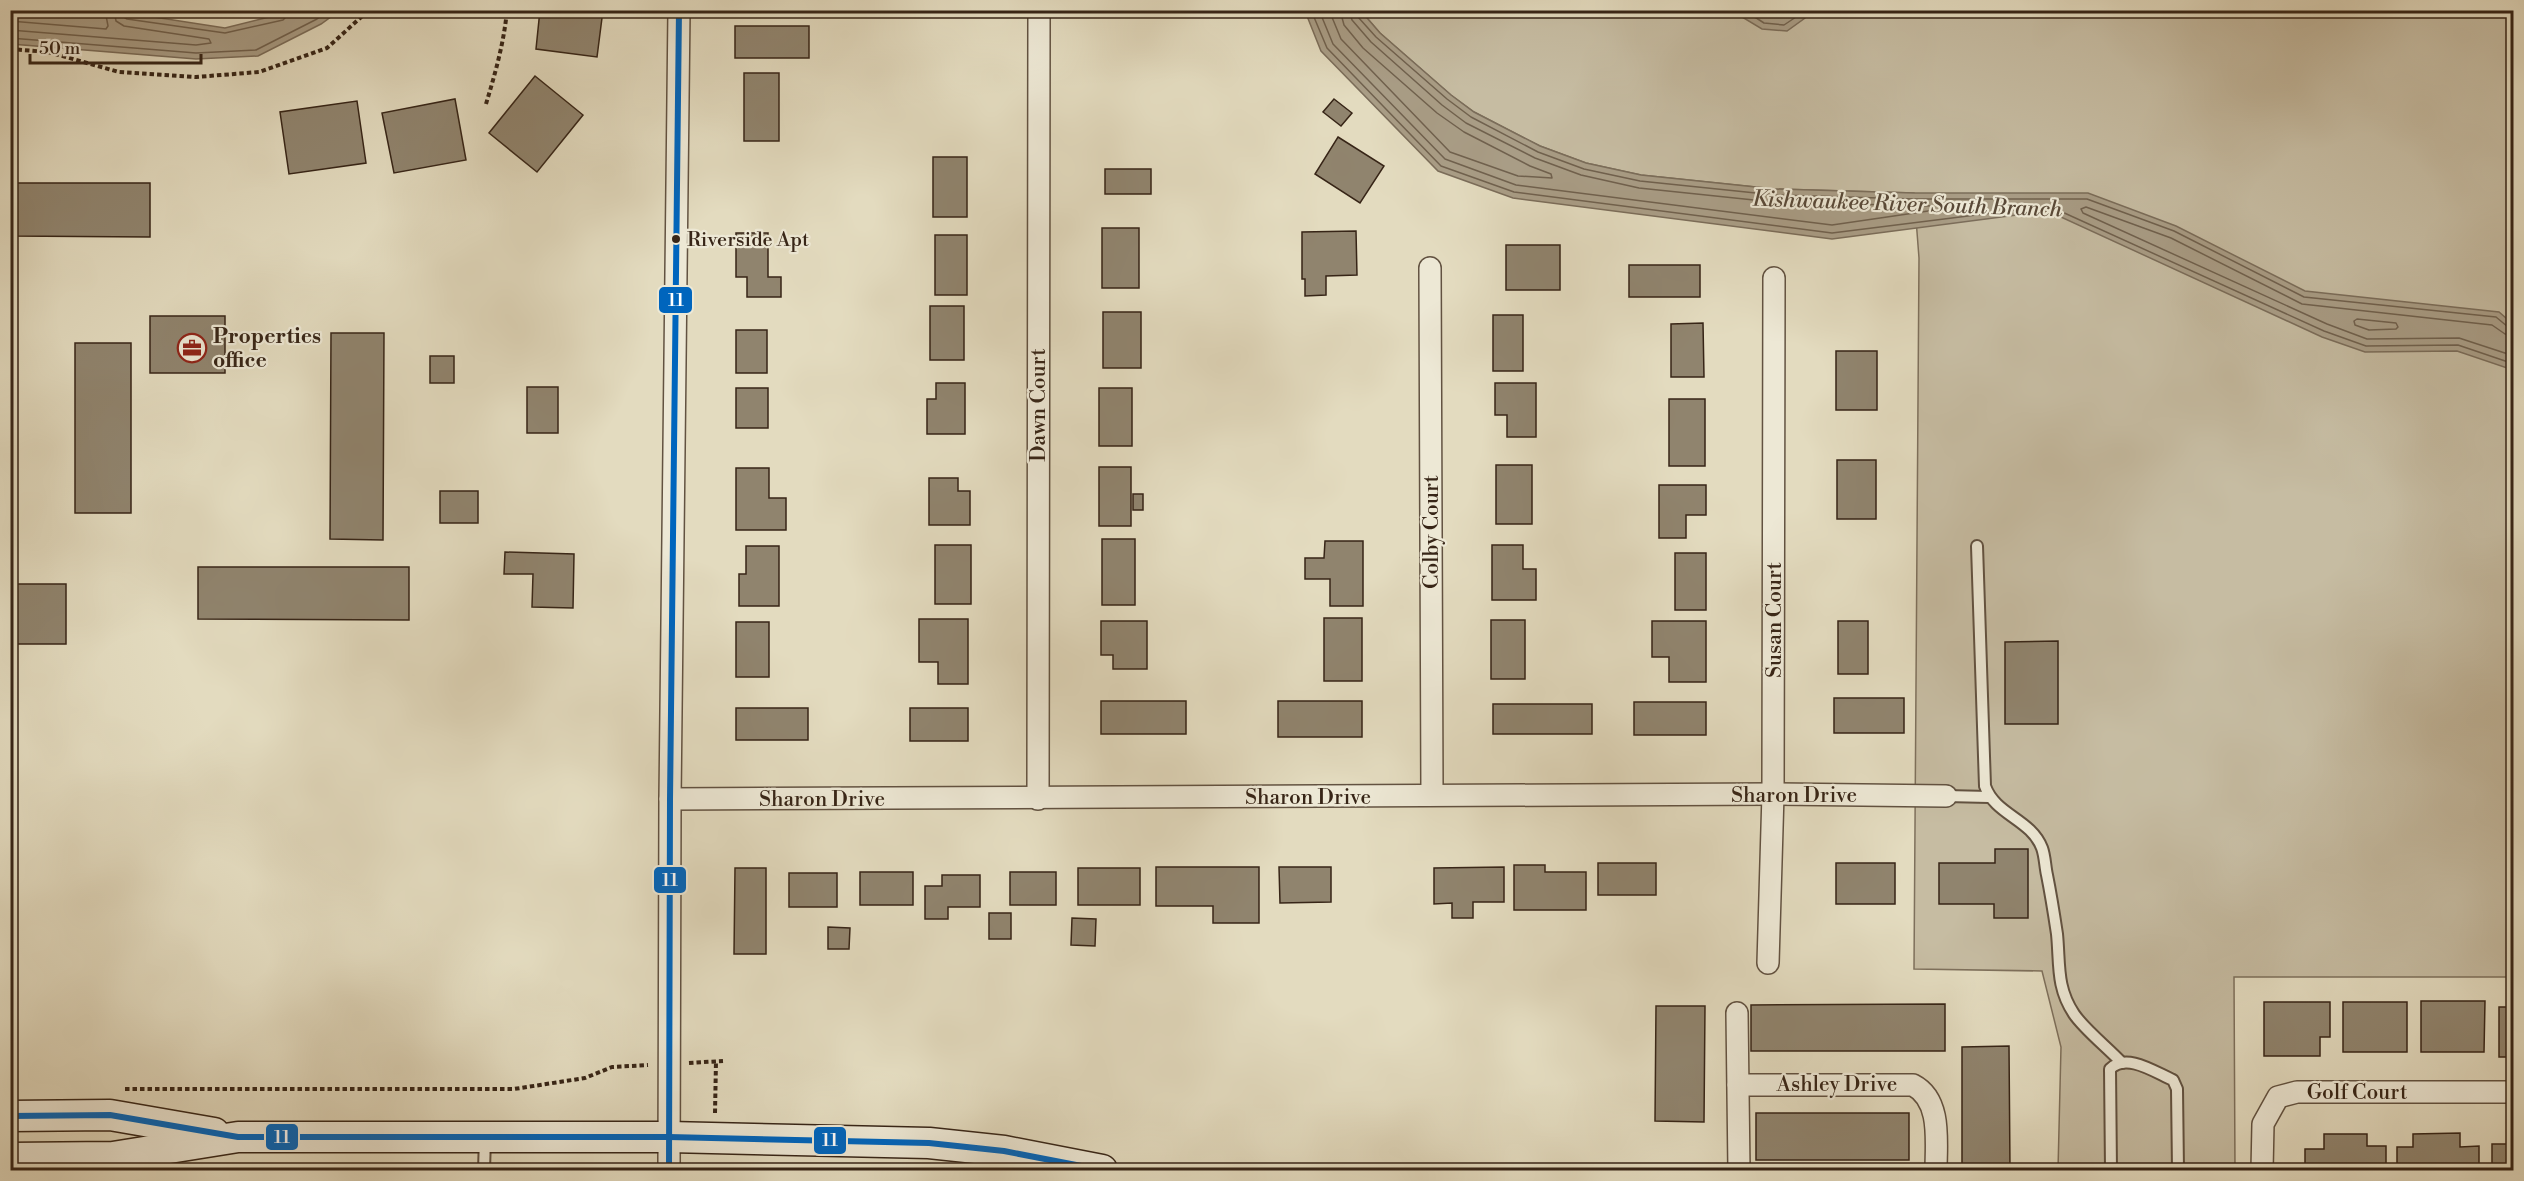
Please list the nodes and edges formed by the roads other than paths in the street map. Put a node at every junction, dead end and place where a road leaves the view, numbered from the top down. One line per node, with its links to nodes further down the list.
1 (679, 10): 11 (street)
2 (1039, 10): 10 (street, Dawn Court)
3 (1430, 268): 7 (street, Colby Court)
4 (1774, 278): 6 (street, Susan Court)
5 (1977, 546): 9 (lane)
6 (1773, 794): 7 (street, Sharon Drive); 8 (street, Sharon Drive); 12 (street, Susan Court)
7 (1432, 795): 10 (street, Sharon Drive)
8 (1946, 796): 9 (lane)
9 (1989, 797): 14 (lane)
10 (1038, 799): 11 (street, Sharon Drive)
11 (670, 800): 20 (street)
12 (1768, 963)
13 (1737, 1013): 15 (street)
14 (2122, 1063): 27 (lane); 28 (lane)
15 (1738, 1085): 25 (street); 26 (street, Ashley Drive)
16 (2514, 1092): 29 (street, Golf Court)
17 (10, 1116): 18 (main road)
18 (238, 1137): 19 (main road); 21 (main road)
19 (485, 1137): 20 (main road); 22 (lane)
20 (669, 1137): 23 (street); 24 (main road)
21 (10, 1158)
22 (484, 1170)
23 (669, 1170)
24 (1102, 1170)
25 (1739, 1170)
26 (1936, 1170)
27 (2111, 1170)
28 (2178, 1170)
29 (2262, 1170)

